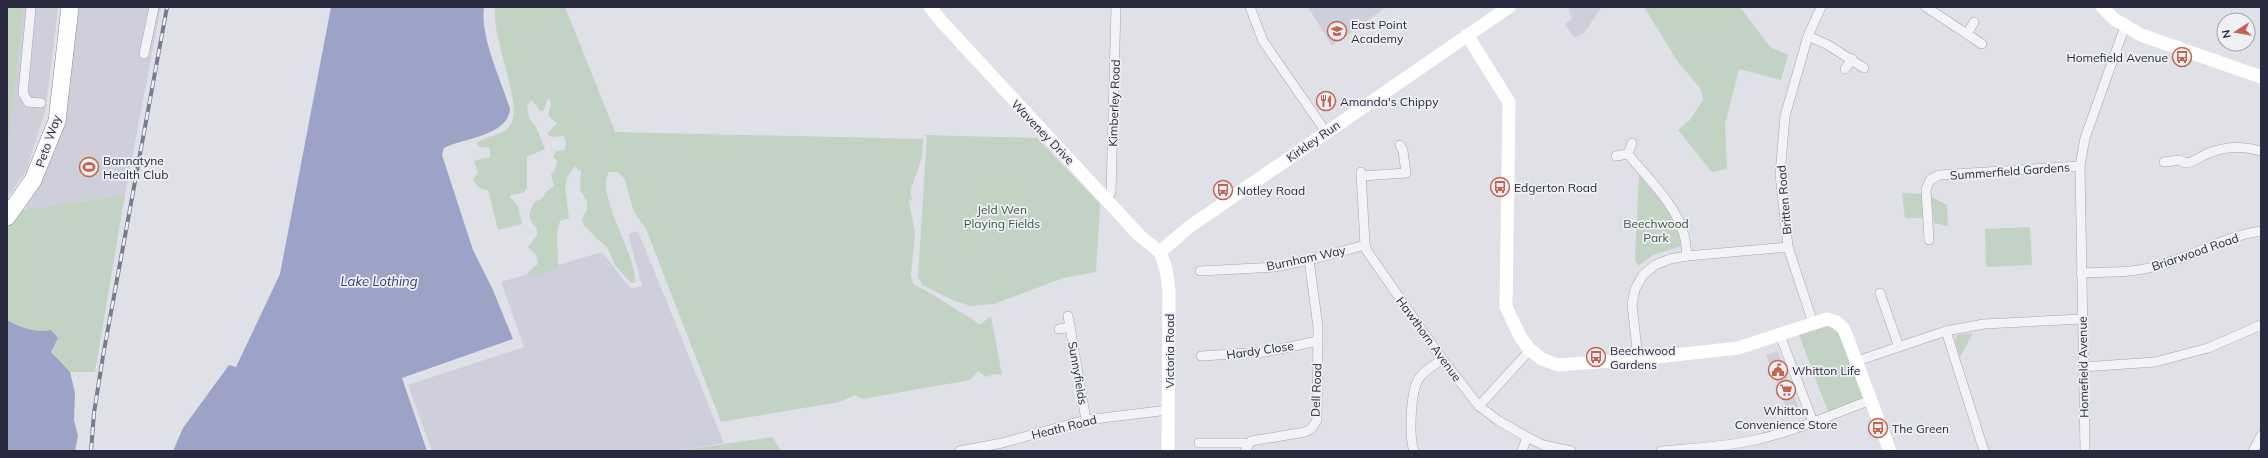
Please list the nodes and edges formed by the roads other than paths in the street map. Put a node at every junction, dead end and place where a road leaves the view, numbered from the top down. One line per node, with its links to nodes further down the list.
1 (31, 7): 22 (street)
2 (70, 7): 32 (highway, Peto Way)
3 (154, 7): 17 (street)
4 (930, 7): 31 (street, Waveney Drive)
5 (1116, 7): 31 (street, Kimberley Road)
6 (1250, 7): 23 (street)
7 (1509, 7): 14 (street, Kirkley Run)
8 (1821, 7): 15 (street, Britten Road)
9 (1926, 7): 13 (street)
10 (2102, 7): 12 (street)
11 (1974, 22): 13 (street)
12 (2125, 26): 21 (street); 30 (street, Homefield Avenue)
13 (1967, 34): 16 (street)
14 (1468, 35): 23 (street, Kirkley Run); 53 (street)
15 (1808, 36): 18 (street); 36 (street, Britten Road)
16 (1982, 44)
17 (144, 54)
18 (1852, 59): 19 (street); 20 (street)
19 (1864, 68)
20 (1845, 69)
21 (2261, 77)
22 (41, 103)
23 (1326, 132): 37 (street, Kirkley Run)
24 (1632, 143): 27 (street)
25 (1400, 145): 35 (street, Hawthorn Avenue)
26 (2261, 151): 29 (street)
27 (1628, 154): 28 (street); 38 (street)
28 (1616, 156)
29 (2164, 162)
30 (2080, 166): 34 (street, Summerfield Gardens); 41 (street, Homefield Avenue)
31 (1107, 198): 37 (street, Waveney Drive)
32 (7, 218)
33 (2261, 231): 41 (street, Briarwood Road)
34 (1929, 240)
35 (1365, 245): 39 (street, Burnham Way); 55 (street, Hawthorn Avenue)
36 (1788, 247): 38 (street); 45 (street, Britten Road)
37 (1160, 252): 61 (street, Victoria Road)
38 (1687, 256): 56 (street)
39 (1309, 260): 40 (street, Burnham Way); 51 (street, Dell Road)
40 (1200, 271)
41 (2081, 273): 44 (street, Homefield Avenue)
42 (1880, 293): 52 (street)
43 (1068, 316): 47 (street, Sunnyfields)
44 (2081, 319): 49 (street); 58 (street, Homefield Avenue)
45 (1813, 323): 50 (street); 57 (street)
46 (2261, 325): 58 (street)
47 (1070, 327): 48 (street, Sunnyfields); 62 (street, Sunnyfields)
48 (1059, 329)
49 (1946, 331): 52 (street); 75 (street)
50 (1780, 335): 56 (street); 63 (street)
51 (1318, 341): 54 (street, Hardy Close); 67 (street, Dell Road)
52 (1899, 347): 57 (street)
53 (1530, 350): 56 (street); 60 (street)
54 (1202, 356)
55 (1442, 359): 60 (street, Hawthorn Avenue); 70 (street)
56 (1638, 359)
57 (1857, 361): 59 (street)
58 (2083, 367): 76 (street, Homefield Avenue)
59 (1871, 400): 63 (street); 74 (street)
60 (1479, 406): 65 (street, Hawthorn Avenue)
61 (1168, 410): 62 (street, Heath Road); 69 (street, Victoria Road)
62 (1086, 420): 68 (street, Heath Road)
63 (1813, 422): 73 (street)
64 (2261, 436): 77 (street)
65 (1527, 438): 71 (street); 72 (street, Hawthorn Avenue)
66 (1199, 443): 67 (street, Dell Road)
67 (1247, 448)
68 (960, 451)
69 (1168, 451)
70 (1414, 451)
71 (1522, 451)
72 (1571, 451)
73 (1661, 451)
74 (1890, 451)
75 (1984, 451)
76 (2085, 451)
77 (2253, 451)

